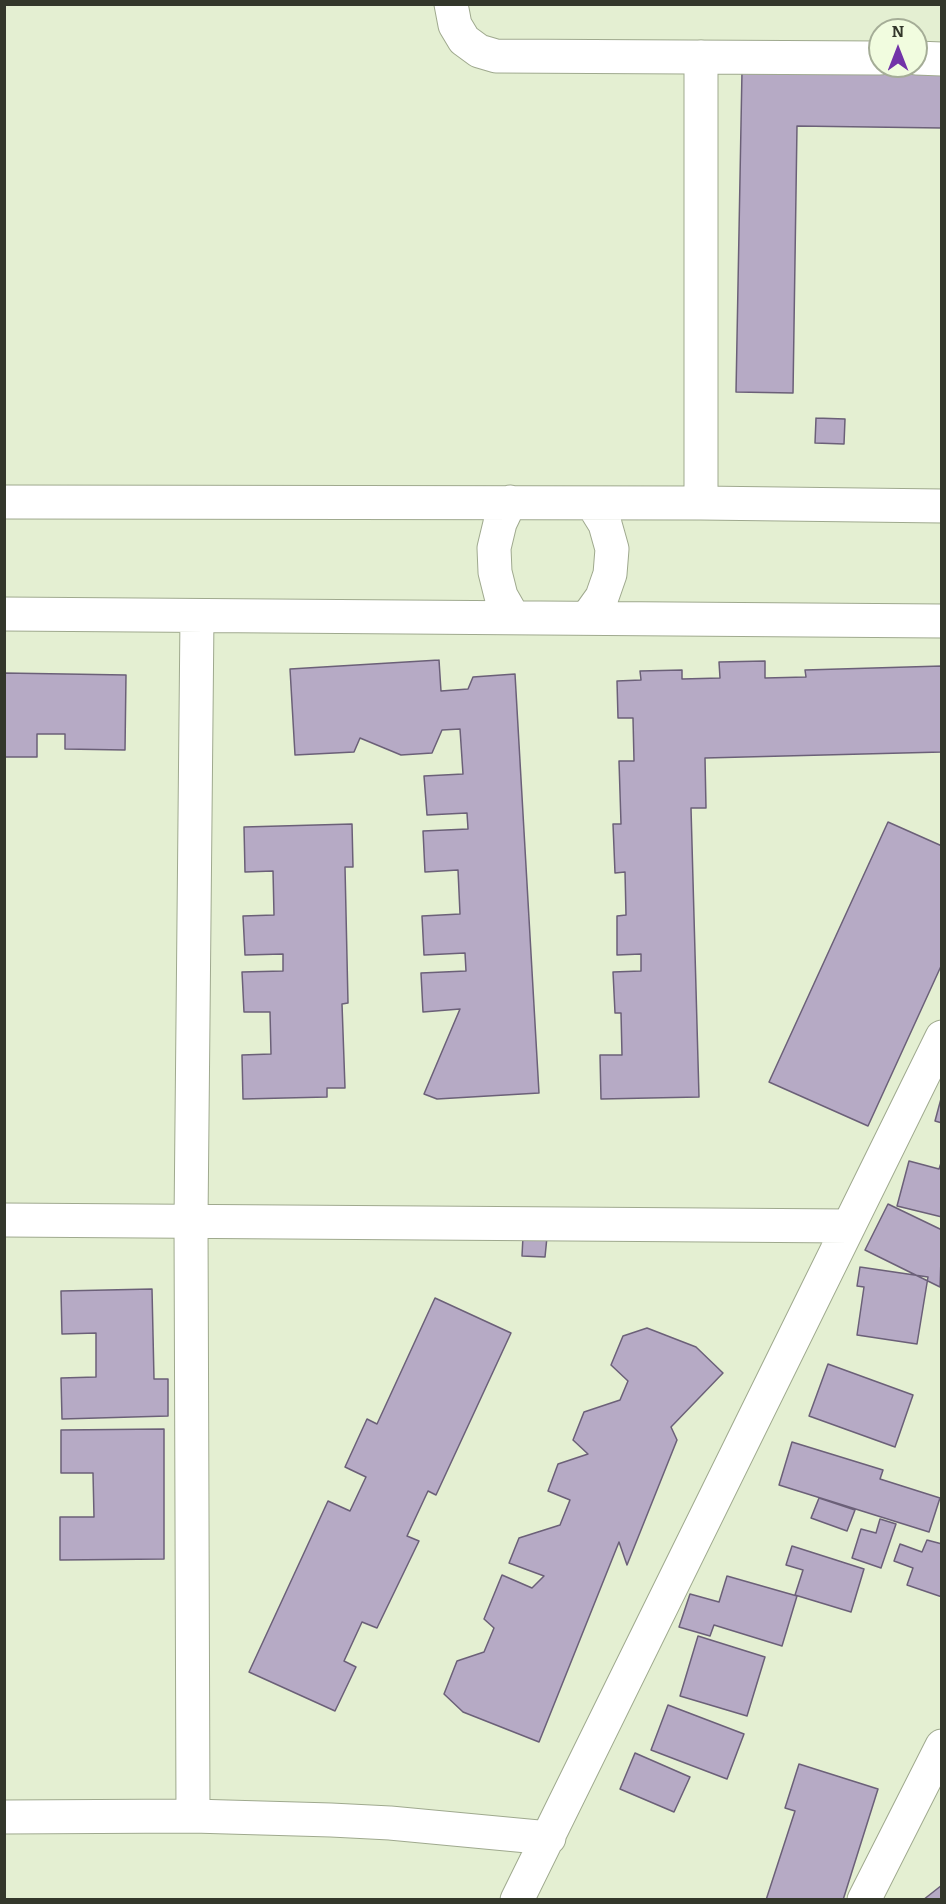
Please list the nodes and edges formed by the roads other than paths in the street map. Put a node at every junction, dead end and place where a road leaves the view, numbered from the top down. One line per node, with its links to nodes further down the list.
1 (451, 4): 2 (street)
2 (701, 57): 3 (street); 7 (street)
3 (868, 58)
4 (4, 502): 5 (street)
5 (510, 502): 6 (street); 11 (street)
6 (592, 503): 7 (street); 12 (street)
7 (701, 503): 8 (street)
8 (942, 506)
9 (4, 614): 10 (street)
10 (197, 616): 11 (street); 16 (street)
11 (513, 617): 12 (street)
12 (587, 618): 13 (street)
13 (942, 621)
14 (942, 1037): 17 (street)
15 (4, 1220): 16 (street)
16 (191, 1221): 17 (street); 20 (street)
17 (849, 1226): 21 (street)
18 (942, 1746): 23 (street)
19 (4, 1816): 20 (street)
20 (193, 1816): 21 (street)
21 (549, 1838): 22 (street)
22 (517, 1899)
23 (864, 1899)

